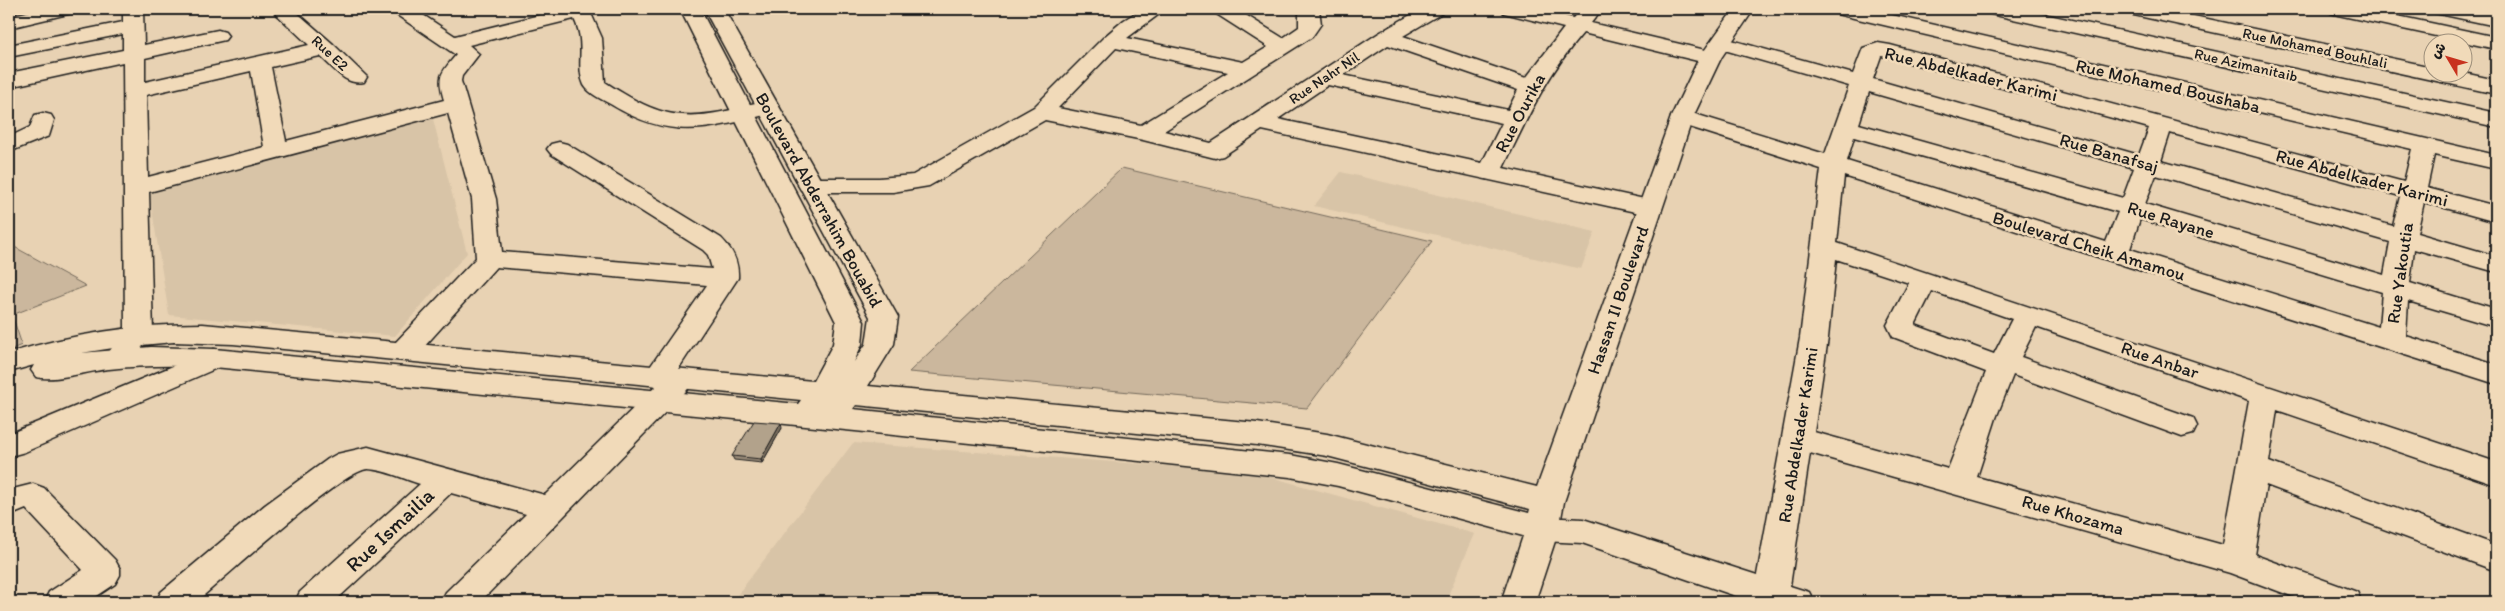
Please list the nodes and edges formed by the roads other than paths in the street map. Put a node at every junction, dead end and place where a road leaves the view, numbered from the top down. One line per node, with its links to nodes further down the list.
1 (62, 9): 23 (street)
2 (281, 9): 31 (street, Rue E2)
3 (401, 9): 28 (street)
4 (690, 9): 48 (street, Boulevard Abderrahim Bouabid)
5 (714, 9): 46 (street, Boulevard Abderrahim Bouabid)
6 (1156, 9): 27 (street)
7 (1222, 9): 30 (street)
8 (1309, 9): 30 (street)
9 (1435, 9): 26 (street, Rue Nahr Nil)
10 (1511, 9): 24 (street, Rue Banafsaj)
11 (1592, 9): 24 (street, Rue Ourika)
12 (1744, 9): 32 (street, Hassan II Boulevard)
13 (1841, 9): 35 (street, Rue Mohamed Boushaba)
14 (1995, 9): 20 (street, Rue Azimanitaib)
15 (2134, 9): 43 (street, Rue Mohamed Bouhlali)
16 (2338, 9): 19 (street)
17 (2442, 9): 22 (street)
18 (580, 10): 28 (street); 48 (street)
19 (2365, 12): 29 (street)
20 (2047, 15): 35 (street); 52 (street, Rue Azimanitaib)
21 (134, 18): 33 (street); 34 (street)
22 (2496, 20)
23 (9, 22)
24 (1578, 26): 32 (street, Rue Banafsaj); 42 (street, Rue Ourika)
25 (218, 36): 34 (street)
26 (1386, 37): 39 (street, Rue Nahr Nil); 42 (street)
27 (1111, 41): 37 (street); 47 (street)
28 (452, 43): 45 (street)
29 (2496, 43)
30 (1282, 46): 37 (street)
31 (326, 48): 36 (street); 38 (street, Rue E2)
32 (1716, 50): 41 (street, Rue Banafsaj); 49 (street, Hassan II Boulevard)
33 (9, 51)
34 (134, 55): 40 (street); 44 (street)
35 (2036, 56): 58 (street, Rue Mohamed Boushaba)
36 (260, 63): 44 (street); 59 (street)
37 (1245, 68): 56 (street)
38 (356, 77)
39 (1324, 78): 50 (street); 53 (street, Rue Nahr Nil)
40 (9, 80)
41 (1862, 84): 54 (street, Rue Abdelkader Karimi); 55 (street, Rue Abdelkader Karimi); 62 (street, Rue Banafsaj)
42 (1531, 87): 50 (street, Rue Ourika)
43 (2496, 87)
44 (134, 91): 66 (street)
45 (455, 104): 59 (street); 74 (street)
46 (768, 107): 48 (street); 65 (street, Boulevard Abderrahim Bouabid)
47 (1042, 112): 56 (street); 65 (street)
48 (744, 113): 92 (street, Boulevard Abderrahim Bouabid)
49 (1682, 117): 63 (street, Boulevard Cheik Amamou); 68 (street, Hassan II Boulevard)
50 (1517, 119): 64 (street, Rue Ourika)
51 (43, 120): 57 (street)
52 (2496, 120)
53 (1259, 122): 56 (street, Rue Nahr Nil); 64 (street)
54 (2162, 124): 62 (street); 67 (street, Rue Abdelkader Karimi)
55 (1844, 126): 63 (street, Rue Abdelkader Karimi); 69 (street, Rue Rayane)
56 (1146, 133)
57 (9, 145)
58 (2424, 145): 61 (street, Rue Mohamed Boushaba); 67 (street, Rue Yakoutia)
59 (276, 149): 66 (street)
60 (559, 149): 76 (street)
61 (2496, 162)
62 (2148, 164): 69 (street); 71 (street, Rue Banafsaj)
63 (1833, 166): 72 (street, Rue Abdelkader Karimi); 73 (street, Boulevard Cheik Amamou)
64 (1489, 173): 68 (street)
65 (810, 185): 92 (street, Boulevard Abderrahim Bouabid)
66 (135, 188): 81 (street)
67 (2414, 193): 70 (street, Rue Abdelkader Karimi); 71 (street, Rue Yakoutia)
68 (1649, 207): 102 (street, Hassan II Boulevard)
69 (2132, 208): 73 (street); 78 (street, Rue Rayane)
70 (2496, 214)
71 (2403, 238): 75 (street, Rue Banafsaj); 78 (street, Rue Yakoutia)
72 (1824, 247): 77 (street, Rue Anbar); 94 (street, Rue Abdelkader Karimi)
73 (2115, 254): 82 (street, Boulevard Cheik Amamou)
74 (488, 259): 76 (street); 83 (street)
75 (2496, 264)
76 (725, 278): 90 (street)
77 (1924, 279): 79 (street, Rue Anbar); 87 (street)
78 (2395, 288): 80 (street, Rue Rayane); 82 (street, Rue Yakoutia)
79 (2028, 315): 87 (street); 91 (street, Rue Anbar)
80 (2496, 318)
81 (140, 333): 83 (street); 84 (street); 86 (street)
82 (2392, 342): 88 (street, Boulevard Cheik Amamou)
83 (404, 350): 90 (street)
84 (119, 357): 85 (street); 89 (street)
85 (214, 358): 90 (street); 95 (street)
86 (9, 363)
87 (2002, 364): 93 (street); 99 (street)
88 (2496, 374)
89 (9, 380)
90 (667, 385): 92 (street); 101 (street)
91 (2265, 394): 96 (street); 97 (street, Rue Anbar)
92 (827, 405): 102 (street)
93 (2182, 426)
94 (1797, 438): 99 (street, Rue Khozama); 105 (street, Rue Abdelkader Karimi)
95 (14, 444)
96 (2253, 468): 103 (street); 104 (street)
97 (2496, 474)
98 (446, 479): 101 (street); 107 (street); 108 (street, Rue Ismailia)
99 (1959, 483): 104 (street, Rue Khozama)
100 (9, 504): 106 (street)
101 (553, 509): 109 (street)
102 (1545, 516): 105 (street); 110 (street, Hassan II Boulevard)
103 (2496, 558)
104 (2237, 562): 111 (street, Rue Khozama)
105 (1780, 600)
106 (61, 602)
107 (173, 602)
108 (312, 602)
109 (458, 602)
110 (1518, 602)
111 (2345, 602)

